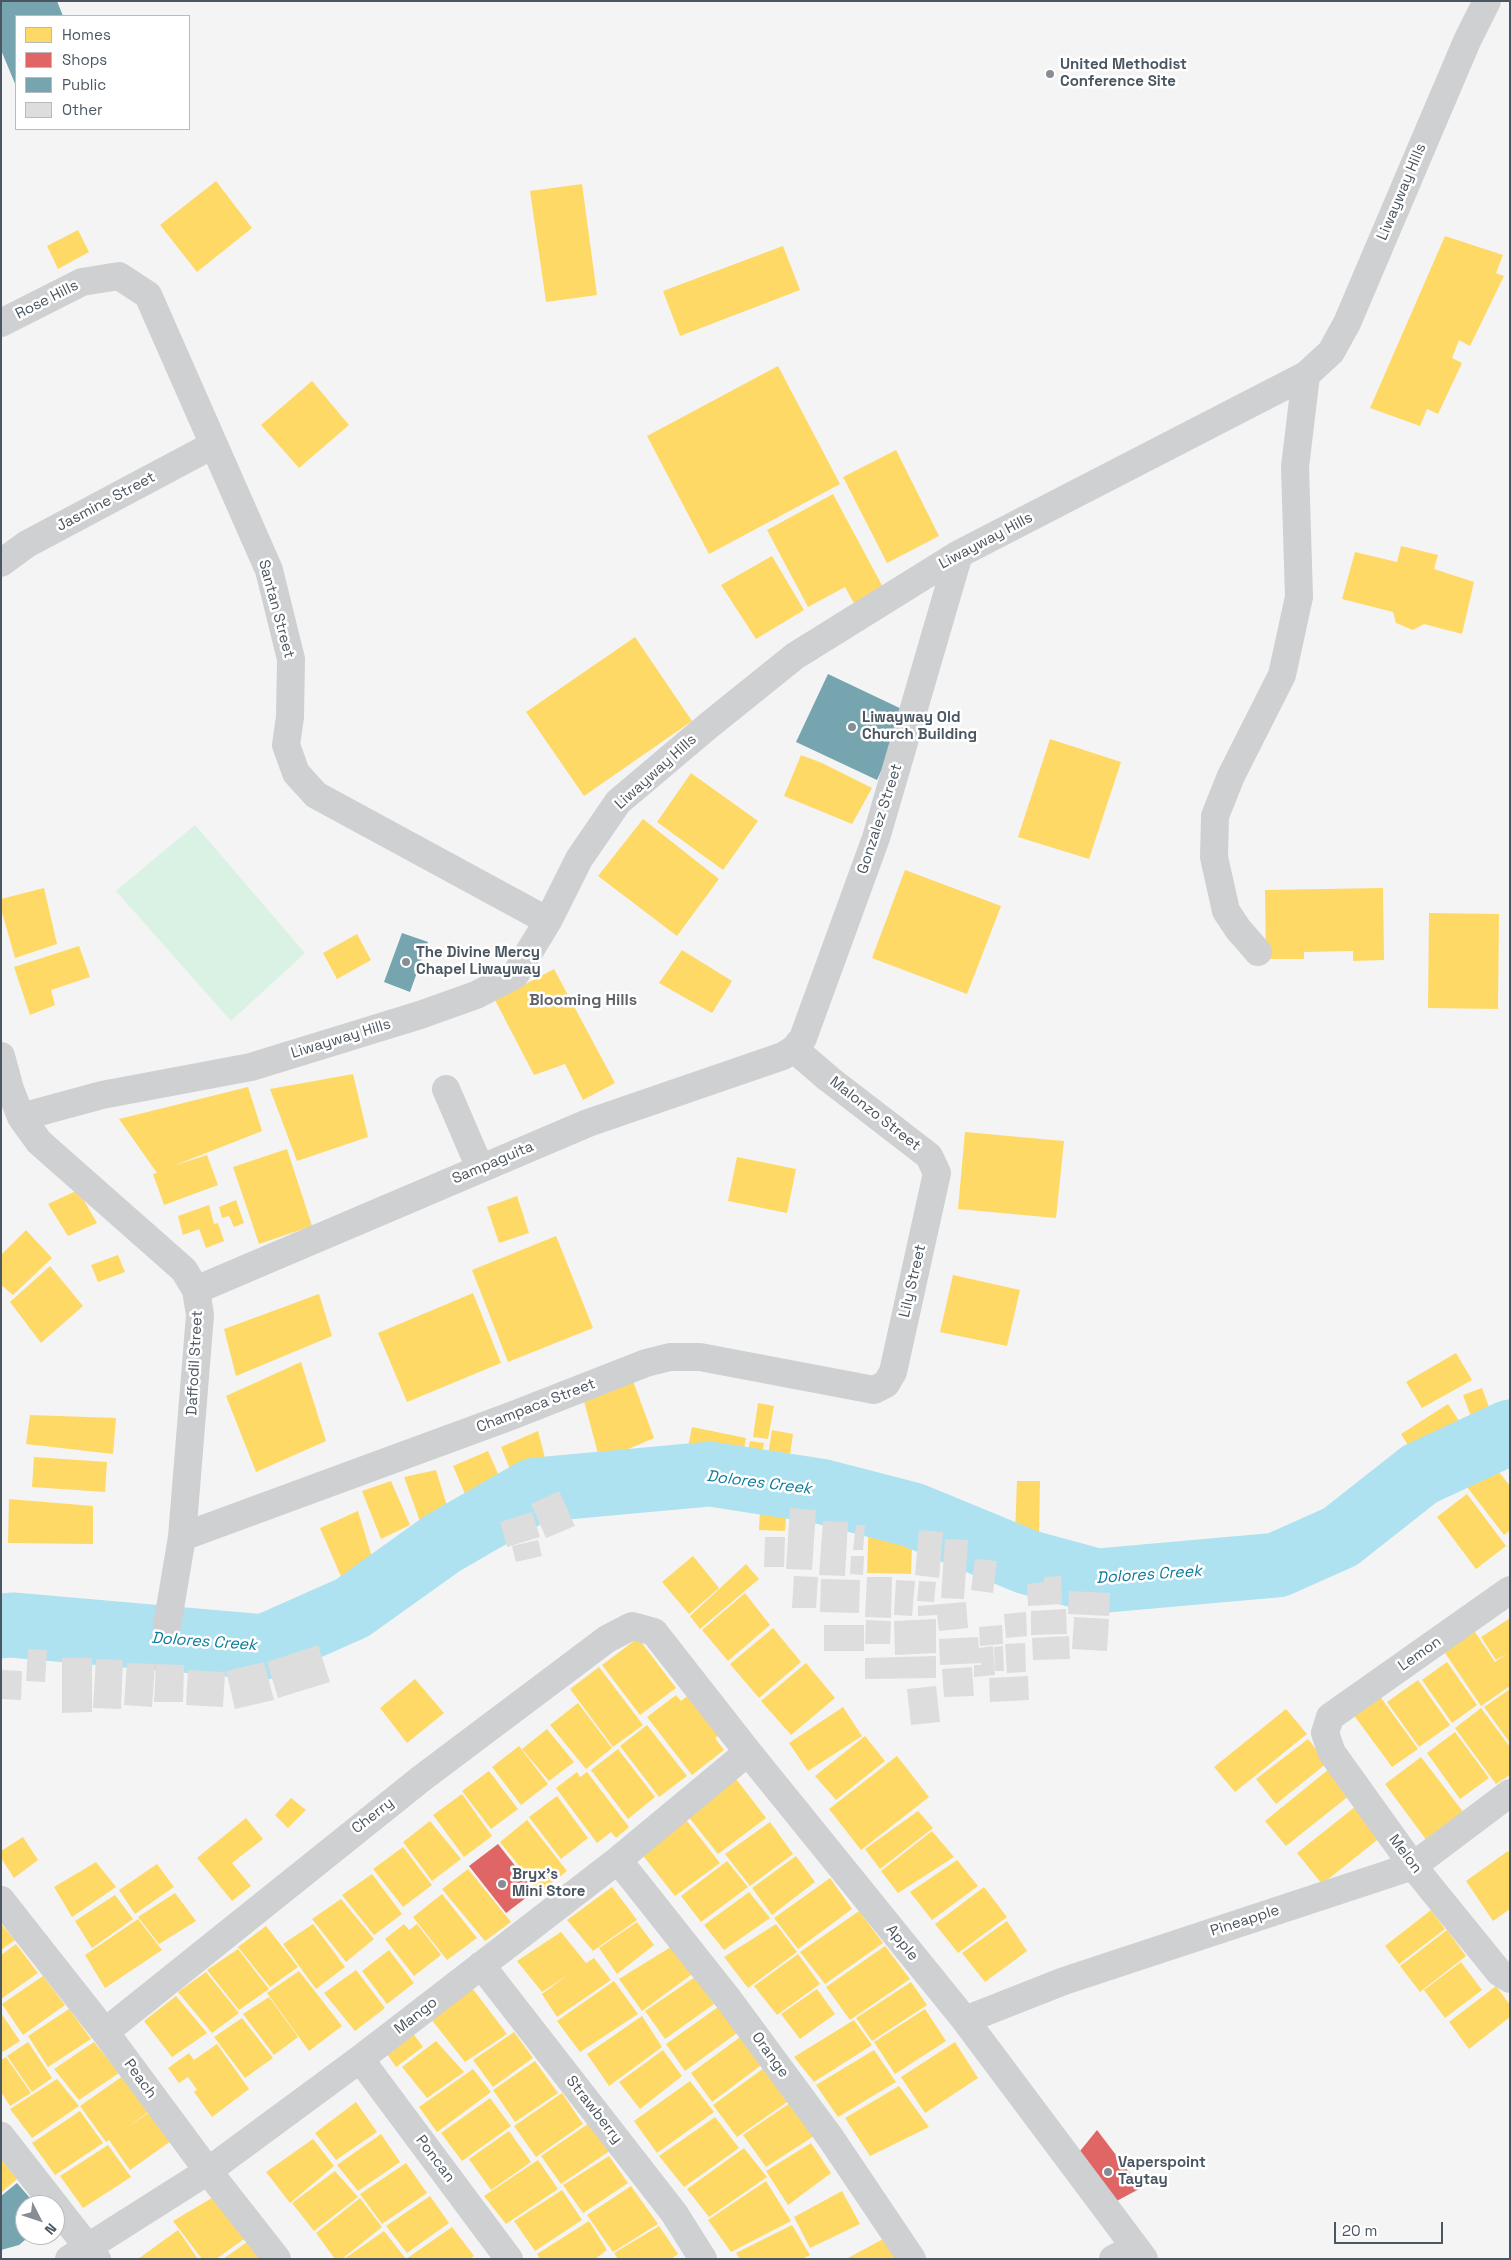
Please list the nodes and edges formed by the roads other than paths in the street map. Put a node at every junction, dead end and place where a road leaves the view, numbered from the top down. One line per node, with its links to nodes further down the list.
1 (1487, 1): 4 (street, Liwayway Hills)
2 (148, 295): 3 (street, Rose Hills); 5 (street, Santan Street)
3 (1, 324)
4 (1306, 375): 6 (street, Liwayway Hills); 9 (street)
5 (212, 445): 7 (street, Jasmine Street); 8 (street, Santan Street)
6 (959, 554): 8 (street, Liwayway Hills); 10 (street, Gonzalez Street)
7 (1, 563)
8 (548, 921): 13 (street, Liwayway Hills)
9 (1258, 952)
10 (794, 1049): 14 (street, Sampaguita); 15 (street, Malonzo Street)
11 (1, 1056): 13 (street, Daffodil Street)
12 (446, 1089): 14 (street)
13 (21, 1117): 16 (street, Daffodil Street)
14 (480, 1168): 16 (street, Sampaguita)
15 (934, 1189): 17 (street, Lily Street)
16 (196, 1290): 18 (street, Daffodil Street)
17 (893, 1372): 18 (street, Champaca Street)
18 (182, 1537): 20 (street, Daffodil Street)
19 (1510, 1590): 22 (street, Lemon)
20 (166, 1626)
21 (654, 1632): 23 (street, Apple); 31 (street, Cherry)
22 (1330, 1718): 26 (street, Melon)
23 (748, 1752): 25 (street, Mango); 30 (street, Apple)
24 (1510, 1793): 26 (street, Pineapple)
25 (618, 1860): 28 (street, Mango); 40 (street, Orange)
26 (1413, 1866): 29 (street, Melon); 30 (street, Pineapple)
27 (1, 1900): 31 (street, Peach)
28 (481, 1965): 32 (street, Mango); 39 (street, Strawberry)
29 (1510, 1979)
30 (965, 2020): 36 (street, Apple)
31 (105, 2032): 34 (street, Peach)
32 (360, 2059): 34 (street, Mango); 38 (street, Poncan)
33 (1, 2136): 35 (street)
34 (208, 2171): 35 (street, Mango); 37 (street, Peach)
35 (85, 2255)
36 (1130, 2255)
37 (277, 2259)
38 (509, 2259)
39 (703, 2259)
40 (912, 2259)

